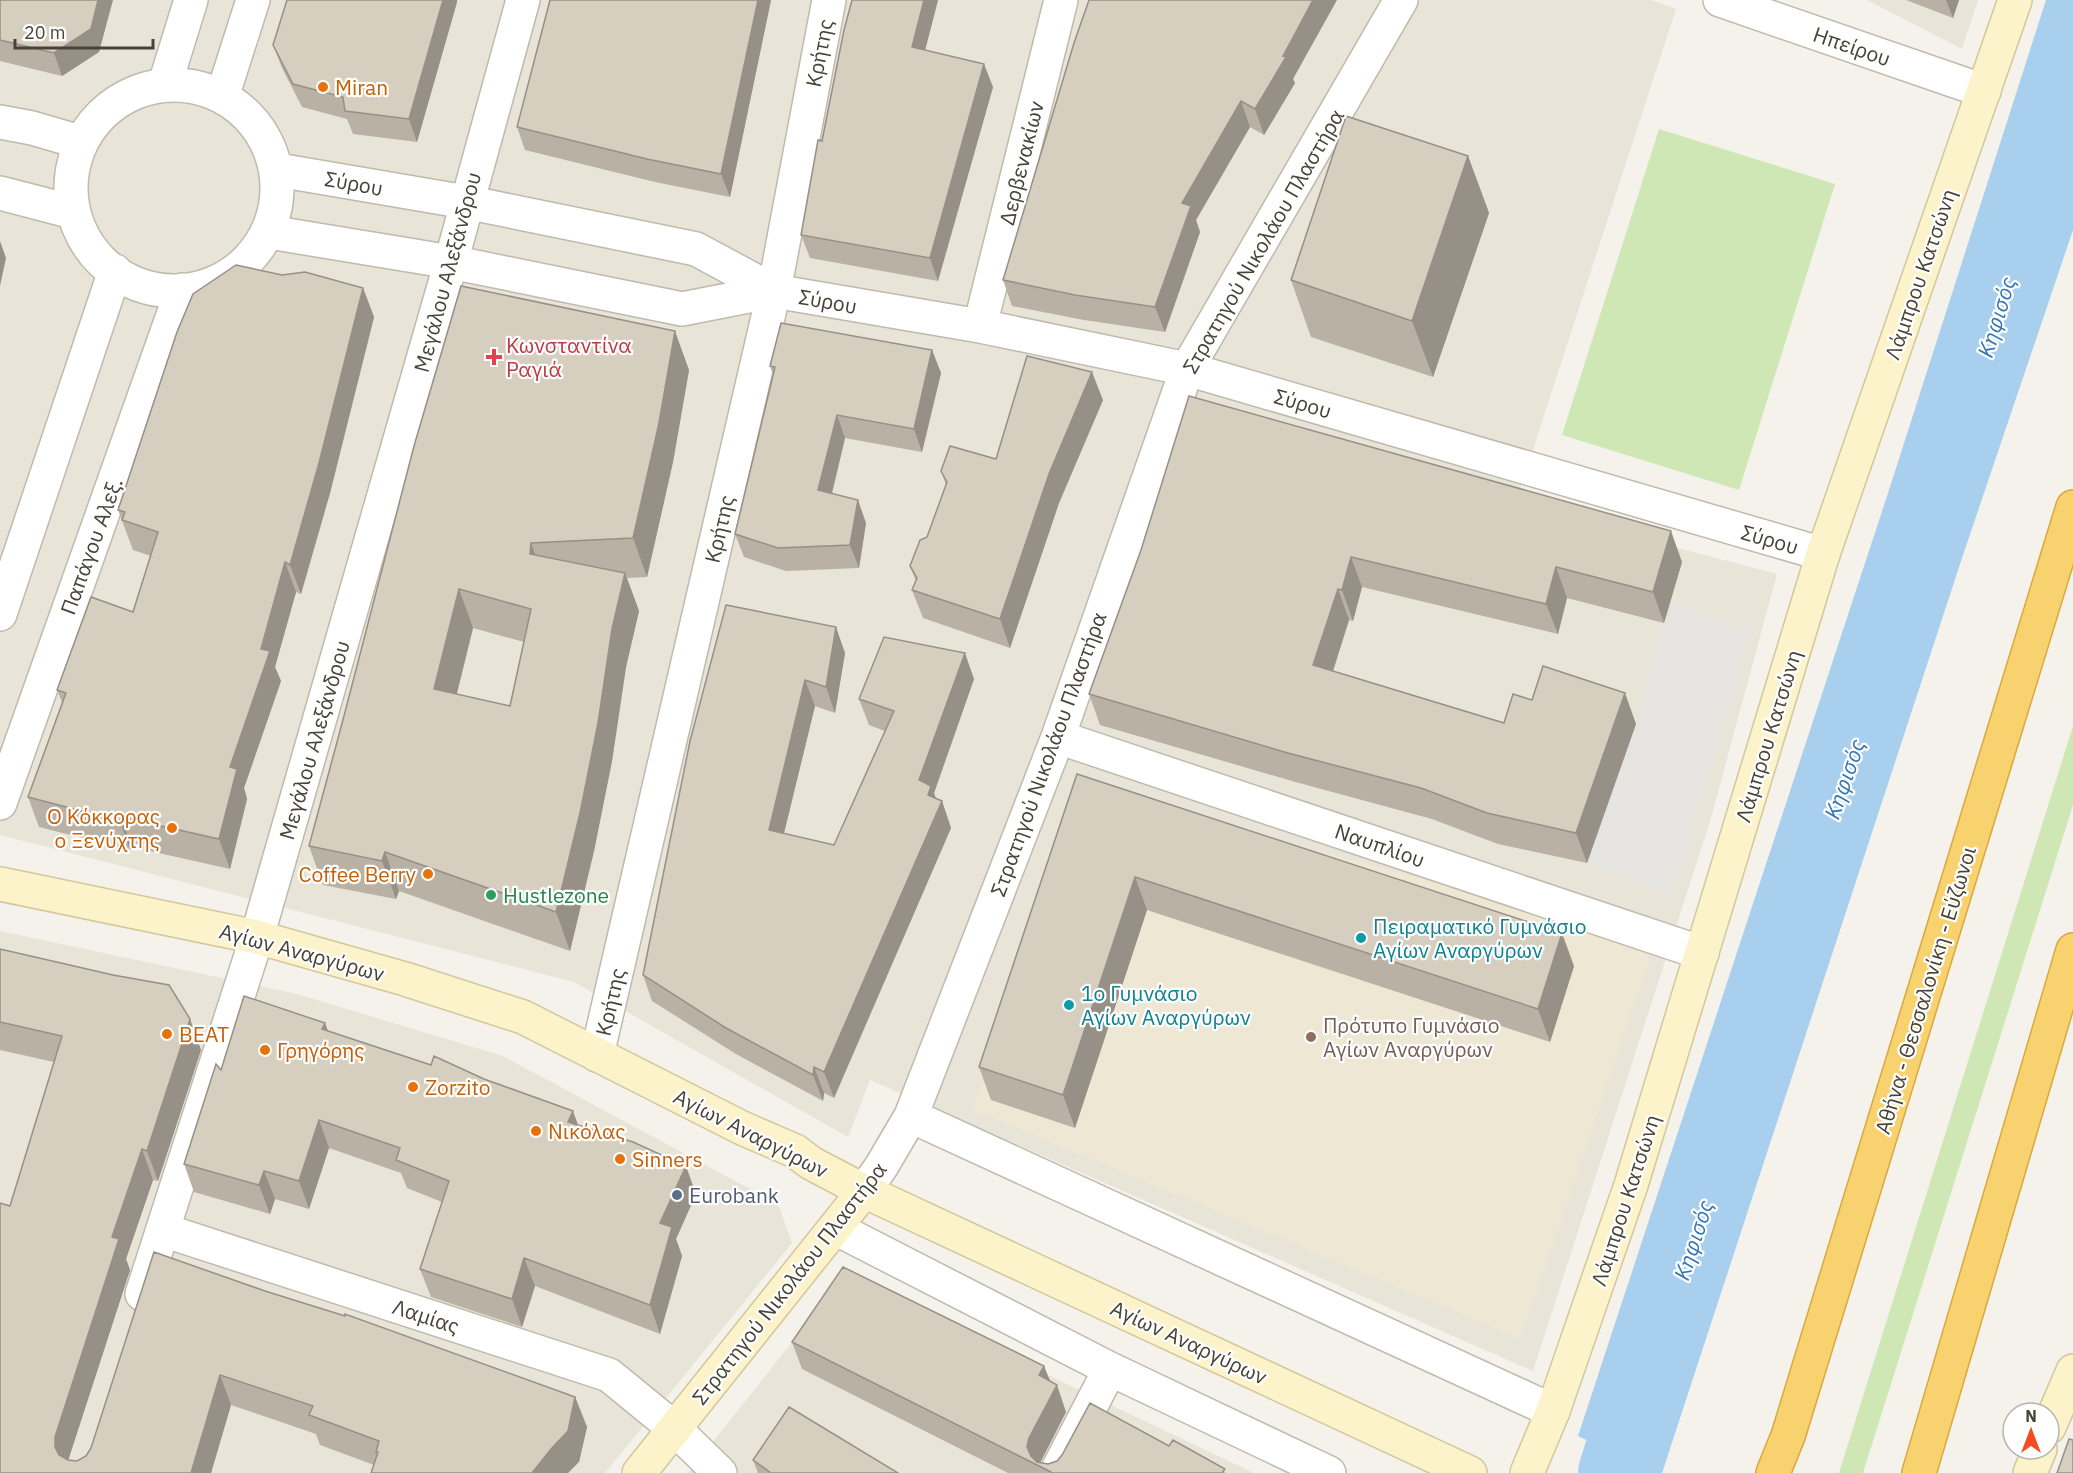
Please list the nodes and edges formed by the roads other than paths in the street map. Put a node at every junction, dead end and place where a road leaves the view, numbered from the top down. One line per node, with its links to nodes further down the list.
1 (191, 0): 9 (street)
2 (253, 0): 11 (street)
3 (523, 0): 16 (street, Μεγάλου Αλεξάνδρου)
4 (829, 0): 22 (street, Κρήτης)
5 (1061, 0): 23 (street, Δερβενακίων)
6 (1401, 0): 24 (street, Στρατηγού Νικολάου Πλαστήρα)
7 (1719, 0): 10 (street, Ηπείρου)
8 (2015, 0): 10 (street, Λάμπρου Κατσώνη)
9 (165, 84): 11 (street); 13 (street)
10 (1984, 91): 26 (street, Λάμπρου Κατσώνη)
11 (223, 94): 14 (street)
12 (0, 122): 13 (street)
13 (80, 142): 17 (street)
14 (278, 170): 16 (street, Σύρου); 18 (street)
15 (0, 193): 17 (street)
16 (466, 202): 19 (street, Μεγάλου Αλεξάνδρου); 22 (street, Σύρου)
17 (73, 212): 20 (street)
18 (269, 232): 19 (street, Σύρου); 21 (street)
19 (451, 262): 22 (street, Σύρου); 31 (street, Μεγάλου Αλεξάνδρου)
20 (115, 271): 21 (street); 27 (street)
21 (182, 290): 29 (street, Παπάγου Αλεξ.)
22 (774, 291): 23 (street, Σύρου); 34 (street, Κρήτης)
23 (980, 326): 24 (street, Σύρου)
24 (1187, 369): 26 (street, Σύρου); 28 (street, Στρατηγού Νικολάου Πλαστήρα)
25 (2073, 507): 51 (highway, Αθήνα - Θεσσαλονίκη - Εύζωνοι)
26 (1823, 554): 33 (street, Λάμπρου Κατσώνη)
27 (0, 614)
28 (1058, 737): 33 (street, Ναυπλίου); 35 (street, Στρατηγού Νικολάου Πλαστήρα)
29 (0, 802)
30 (0, 884): 31 (street, Αγίων Αναργύρων)
31 (257, 937): 34 (street, Αγίων Αναργύρων); 38 (street, Μεγάλου Αλεξάνδρου)
32 (2073, 950): 52 (highway)
33 (1702, 953): 43 (street, Λάμπρου Κατσώνη)
34 (597, 1055): 36 (street, Αγίων Αναργύρων)
35 (911, 1116): 36 (street, Στρατηγού Νικολάου Πλαστήρα); 43 (street)
36 (864, 1191): 37 (street, Στρατηγού Νικολάου Πλαστήρα); 49 (street, Αγίων Αναργύρων)
37 (835, 1228): 40 (street); 44 (street, Στρατηγού Νικολάου Πλαστήρα)
38 (163, 1230): 39 (street, Μεγάλου Αλεξάνδρου); 44 (street, Λαμίας)
39 (134, 1319)
40 (1110, 1369): 47 (street); 48 (street)
41 (2073, 1371): 42 (street)
42 (2060, 1401)
43 (1553, 1411): 50 (street, Λάμπρου Κατσώνη)
44 (675, 1429): 45 (street, Στρατηγού Νικολάου Πλαστήρα); 46 (street, Λαμίας)
45 (639, 1473)
46 (720, 1473)
47 (1056, 1473)
48 (1329, 1473)
49 (1470, 1473)
50 (1527, 1473)
51 (1773, 1473)
52 (1919, 1473)

